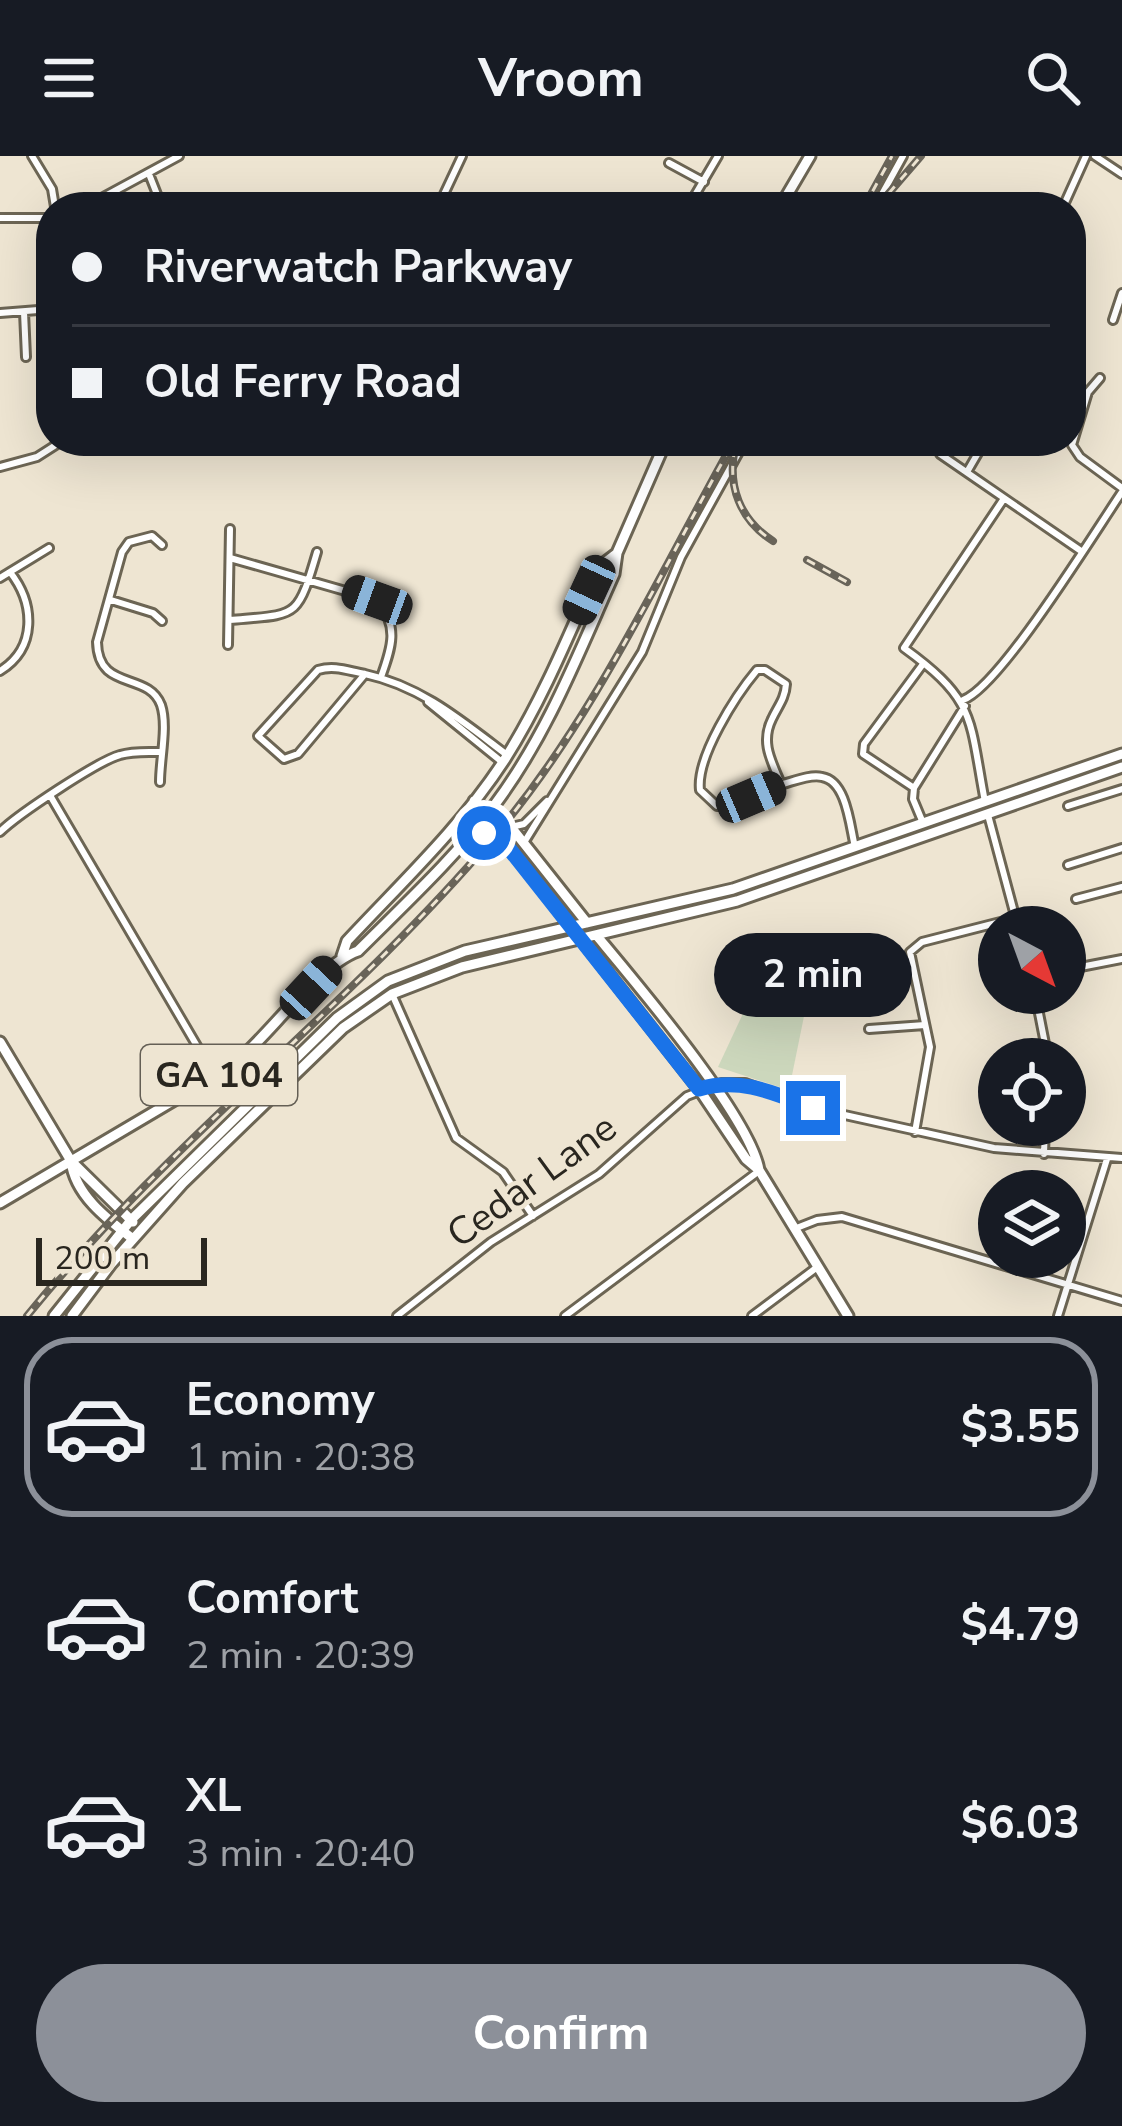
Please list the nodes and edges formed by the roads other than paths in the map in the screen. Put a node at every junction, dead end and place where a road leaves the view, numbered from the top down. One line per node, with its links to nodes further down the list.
1 (32, 156): 14 (street)
2 (179, 156): 11 (street)
3 (447, 156): 9 (street)
4 (718, 156): 13 (street)
5 (810, 156): 19 (main road)
6 (903, 156): 20 (street)
7 (1086, 156): 21 (street)
8 (1095, 156): 12 (street)
9 (461, 159): 17 (street)
10 (669, 163): 13 (street)
11 (149, 174): 15 (street); 16 (street)
12 (1122, 174)
13 (704, 182): 18 (street)
14 (52, 192)
15 (114, 192)
16 (156, 192)
17 (445, 192)
18 (698, 192)
19 (789, 192)
20 (883, 192)
21 (1070, 192)
22 (0, 218): 23 (street)
23 (36, 218)
24 (1122, 293): 28 (street)
25 (36, 310): 26 (street)
26 (24, 311): 27 (street); 29 (street)
27 (0, 313)
28 (1113, 320)
29 (26, 357)
30 (1100, 378): 31 (street)
31 (1086, 399)
32 (39, 456): 38 (street)
33 (659, 456): 47 (main road, GA 104)
34 (737, 456): 70 (street)
35 (943, 456): 39 (street)
36 (976, 456): 39 (street)
37 (1079, 456): 40 (street)
38 (0, 467)
39 (967, 472): 41 (street)
40 (1122, 490): 45 (street)
41 (1003, 500): 45 (street); 56 (street)
42 (230, 529): 48 (street)
43 (162, 545): 52 (street)
44 (49, 548): 49 (street)
45 (1081, 551): 60 (street)
46 (317, 552): 51 (street)
47 (617, 553): 63 (main road, GA 104); 67 (main road, GA 104)
48 (230, 557): 51 (street); 53 (street)
49 (10, 572): 50 (street); 57 (street)
50 (0, 578)
51 (309, 579): 53 (street); 59 (street)
52 (110, 600): 54 (street); 61 (street)
53 (230, 620): 55 (street)
54 (162, 621)
55 (228, 644)
56 (923, 662): 60 (street); 68 (street)
57 (0, 671)
58 (365, 674): 58 (street); 59 (street)
59 (381, 677): 63 (street)
60 (964, 703): 68 (street); 74 (street)
61 (160, 752): 65 (street); 71 (street)
62 (1122, 754): 74 (main road)
63 (505, 759): 72 (main road, GA 104)
64 (1122, 767): 74 (main road)
65 (160, 782)
66 (781, 784): 66 (street); 82 (street)
67 (507, 787): 75 (main road, GA 104); 77 (main road)
68 (914, 788): 76 (street)
69 (1122, 788): 73 (street)
70 (554, 794): 77 (street); 79 (street)
71 (51, 797): 78 (street); 106 (street)
72 (474, 801): 75 (main road); 97 (main road, GA 104)
73 (1068, 806)
74 (986, 808): 76 (main road); 88 (street); 91 (main road)
75 (487, 813): 77 (main road); 80 (main road); 81 (main road, GA 104)
76 (923, 823): 82 (main road)
77 (512, 827): 79 (main road)
78 (0, 832)
79 (525, 845): 89 (main road)
80 (507, 846): 81 (main road); 87 (main road)
81 (460, 847): 97 (main road, GA 104)
82 (855, 847): 89 (main road)
83 (1122, 848): 84 (street)
84 (1068, 865)
85 (1122, 887): 86 (street)
86 (1076, 899)
87 (551, 901): 90 (main road); 93 (main road)
88 (1012, 906)
89 (586, 923): 90 (main road); 94 (main road)
90 (571, 926): 93 (main road); 95 (main road)
91 (631, 928): 94 (main road); 99 (main road)
92 (978, 932): 103 (street)
93 (539, 934): 96 (main road)
94 (598, 937): 95 (main road); 99 (main road)
95 (581, 941): 101 (main road); 108 (main road)
96 (454, 954): 101 (main road); 118 (main road)
97 (342, 956): 106 (main road, GA 104)
98 (1122, 959): 100 (street)
99 (621, 964): 107 (main road)
100 (1086, 966)
101 (458, 968): 102 (main road)
102 (392, 994): 117 (street); 121 (main road)
103 (925, 1025): 104 (street); 109 (street)
104 (869, 1028)
105 (0, 1042): 114 (main road)
106 (215, 1078): 114 (main road, GA 104)
107 (712, 1085): 108 (street); 109 (street); 115 (main road)
108 (699, 1089): 115 (main road); 117 (street, Cedar Lane)
109 (915, 1132): 111 (street)
110 (1045, 1146): 111 (street)
111 (1044, 1154): 112 (street)
112 (1107, 1157): 113 (street); 123 (street)
113 (1122, 1158)
114 (71, 1161): 116 (main road); 118 (main road); 120 (main road)
115 (759, 1170): 119 (main road); 128 (street)
116 (0, 1203)
117 (533, 1216): 127 (street, Cedar Lane)
118 (131, 1220): 120 (main road); 121 (main road)
119 (794, 1228): 122 (main road); 123 (street)
120 (122, 1231): 121 (main road); 125 (main road)
121 (136, 1235): 126 (main road)
122 (818, 1267): 129 (street); 130 (main road)
123 (1069, 1286): 124 (street); 131 (street)
124 (1122, 1301)
125 (54, 1316)
126 (72, 1316)
127 (397, 1316)
128 (565, 1316)
129 (752, 1316)
130 (848, 1316)
131 (1058, 1316)

